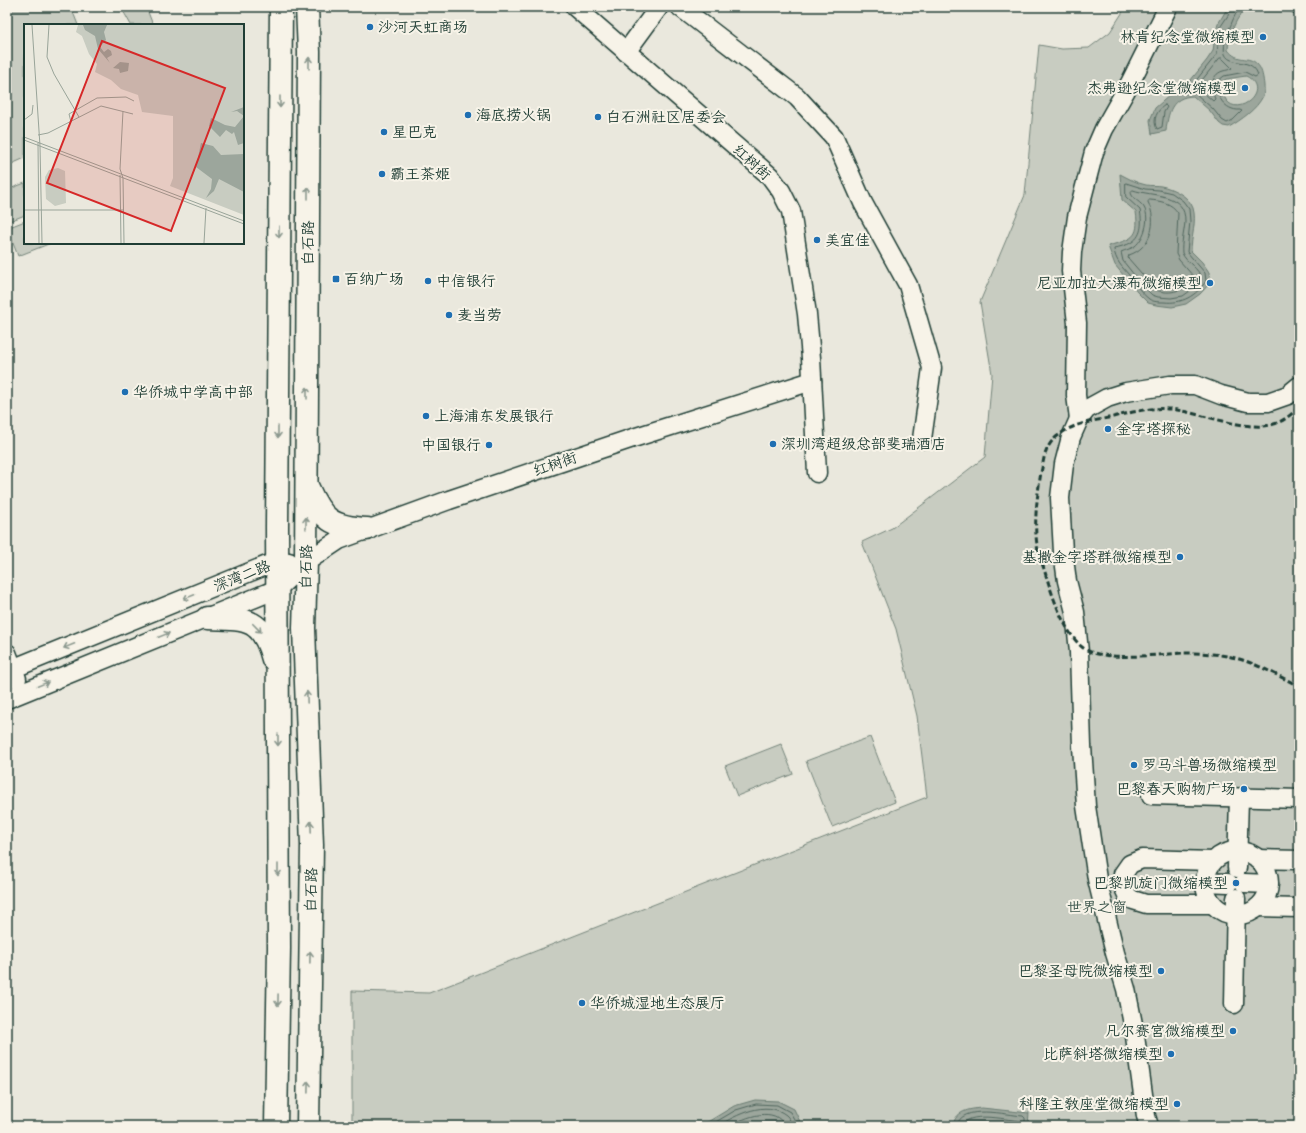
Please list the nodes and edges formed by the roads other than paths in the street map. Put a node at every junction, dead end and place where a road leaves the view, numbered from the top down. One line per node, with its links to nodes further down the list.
1 (281, 7): 15 (main road, 白石路, one-way to 15)
2 (307, 7): 13 (main road, 白石路, one-way to 2)
3 (574, 7): 7 (street, 红树街)
4 (659, 7): 7 (street)
5 (680, 7): 11 (street)
6 (1168, 7): 10 (street)
7 (626, 52): 8 (street, 红树街)
8 (812, 381): 12 (street, 红树街); 14 (street, 红树街)
9 (1299, 386): 10 (street)
10 (1079, 419): 28 (street)
11 (922, 439)
12 (817, 473)
13 (306, 485): 14 (main road); 16 (main road, 白石路, one-way to 13)
14 (367, 529): 16 (street, 红树街)
15 (277, 562): 16 (street, 深湾二路); 17 (main road, 白石路); 19 (street, 深湾二路, one-way to 19)
16 (306, 562): 17 (street, 深湾二路); 39 (main road, 白石路, one-way to 16)
17 (277, 589): 18 (street, 深湾二路); 20 (main road, 白石路)
18 (207, 618): 20 (main road, one-way to 20); 21 (street, 深湾二路, one-way to 18)
19 (9, 664): 21 (street)
20 (277, 673): 38 (main road, 白石路, one-way to 38)
21 (15, 696)
22 (1151, 795): 23 (street)
23 (1239, 798): 24 (street); 31 (street)
24 (1299, 799)
25 (1258, 859): 26 (street); 31 (street); 32 (street)
26 (1299, 860)
27 (1214, 861): 29 (street); 30 (street); 31 (street)
28 (1097, 879): 29 (street); 37 (street)
29 (1122, 880): 33 (street)
30 (1205, 882): 31 (street); 33 (street)
31 (1236, 883): 32 (street); 33 (street); 34 (street); 36 (street)
32 (1269, 884): 34 (street)
33 (1213, 904)
34 (1258, 907): 35 (street)
35 (1299, 908)
36 (1234, 1004)
37 (1143, 1123)
38 (276, 1126)
39 (308, 1126)

